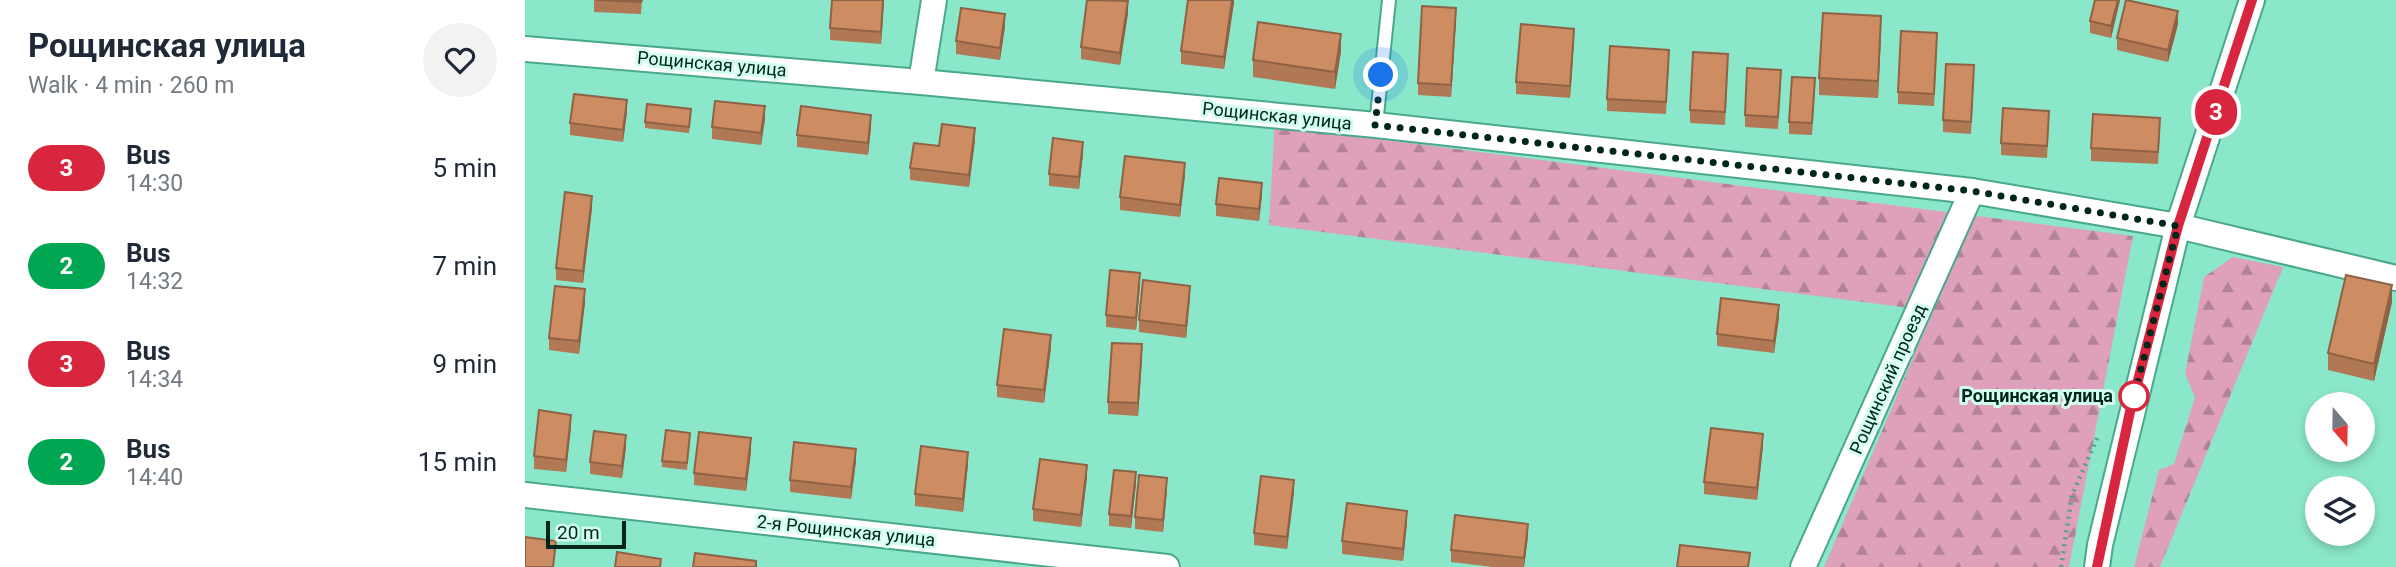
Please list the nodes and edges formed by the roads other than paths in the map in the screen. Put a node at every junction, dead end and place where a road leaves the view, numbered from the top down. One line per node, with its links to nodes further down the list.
1 (934, 0): 5 (street)
2 (1389, 0): 6 (lane)
3 (2252, 0): 8 (street)
4 (525, 49): 5 (street, Рощинская улица)
5 (921, 82): 6 (street, Рощинская улица)
6 (1375, 125): 7 (street, Рощинская улица)
7 (1972, 191): 8 (street, Рощинская улица); 12 (street, Рощинский проезд)
8 (2178, 226): 9 (street, Рощинская улица); 13 (street)
9 (2396, 278)
10 (525, 495): 11 (street, 2-я Рощинская улица)
11 (1167, 567)
12 (1803, 567)
13 (2097, 567)

